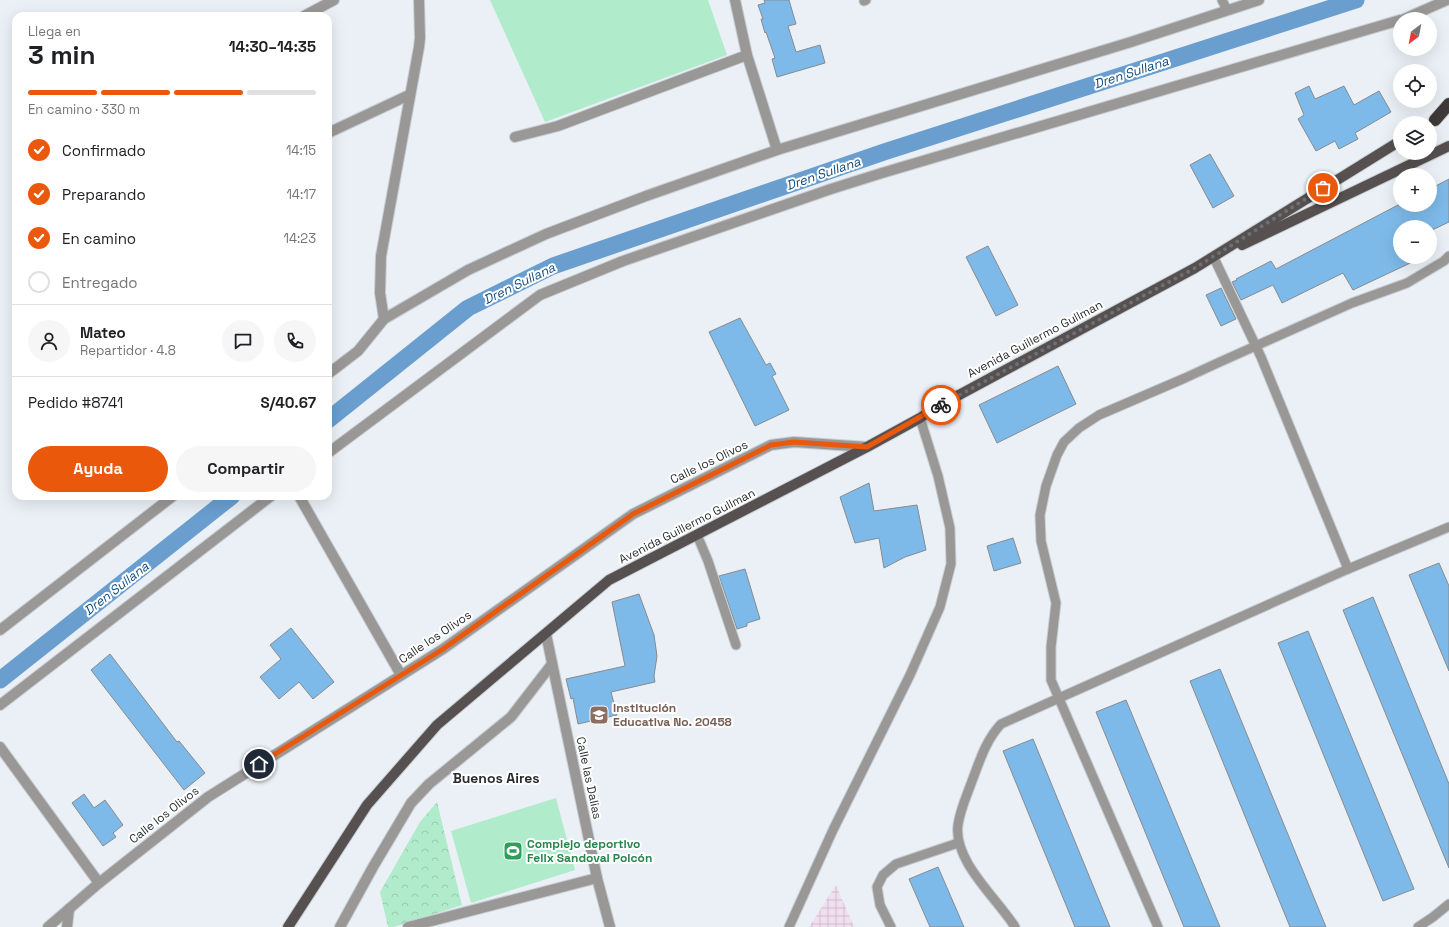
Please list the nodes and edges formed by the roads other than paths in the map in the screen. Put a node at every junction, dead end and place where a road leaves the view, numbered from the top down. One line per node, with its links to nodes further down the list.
1 (334, 0): 8 (street)
2 (419, 0): 12 (street)
3 (735, 0): 11 (street)
4 (1222, 0): 7 (lane)
5 (1259, 0): 7 (street)
6 (1447, 0): 9 (street)
7 (1227, 10): 21 (street)
8 (312, 12)
9 (1420, 12)
10 (1393, 22): 30 (street)
11 (746, 55): 18 (street); 21 (street)
12 (409, 96): 17 (street); 25 (street)
13 (1449, 104): 15 (highway)
14 (1449, 111): 16 (main road)
15 (1437, 116)
16 (1437, 118)
17 (332, 131)
18 (515, 137)
19 (1393, 145): 24 (main road, Avenida Guillermo Gullman)
20 (1449, 146): 23 (main road, Avenida Guillermo Gullman)
21 (778, 150): 25 (street)
22 (1449, 256): 26 (lane)
23 (1214, 258): 24 (main road, Avenida Guillermo Gullman); 26 (lane)
24 (1195, 268): 28 (main road, Avenida Guillermo Gullman)
25 (384, 319): 27 (street)
26 (1256, 345): 36 (lane); 42 (lane)
27 (332, 371)
28 (920, 418): 29 (main road, Avenida Guillermo Gullman); 56 (lane)
29 (867, 447): 35 (main road, Avenida Guillermo Gullman); 41 (street, Calle los Olivos)
30 (332, 450)
31 (167, 500): 37 (street)
32 (266, 500): 43 (street)
33 (301, 500): 41 (street)
34 (1449, 528): 36 (lane)
35 (697, 535): 38 (main road, Avenida Guillermo Gullman); 39 (lane)
36 (1348, 569): 42 (lane)
37 (0, 630)
38 (546, 634): 40 (street, Calle las Dalias); 52 (main road, Avenida Guillermo Gullman)
39 (736, 645)
40 (552, 664): 46 (street, Calle las Dalias); 53 (street)
41 (401, 675): 47 (street, Calle los Olivos)
42 (1059, 698): 45 (lane); 59 (lane)
43 (0, 704)
44 (0, 747): 47 (street)
45 (958, 843): 57 (lane); 58 (lane)
46 (597, 878): 54 (street); 55 (street, Calle las Dalias)
47 (99, 883): 49 (street, Calle los Olivos)
48 (1449, 904): 60 (lane)
49 (69, 909): 50 (street, Calle los Olivos); 51 (street)
50 (48, 927)
51 (67, 927)
52 (288, 927)
53 (340, 927)
54 (408, 927)
55 (610, 927)
56 (789, 927)
57 (891, 927)
58 (1015, 927)
59 (1158, 927)
60 (1418, 927)

